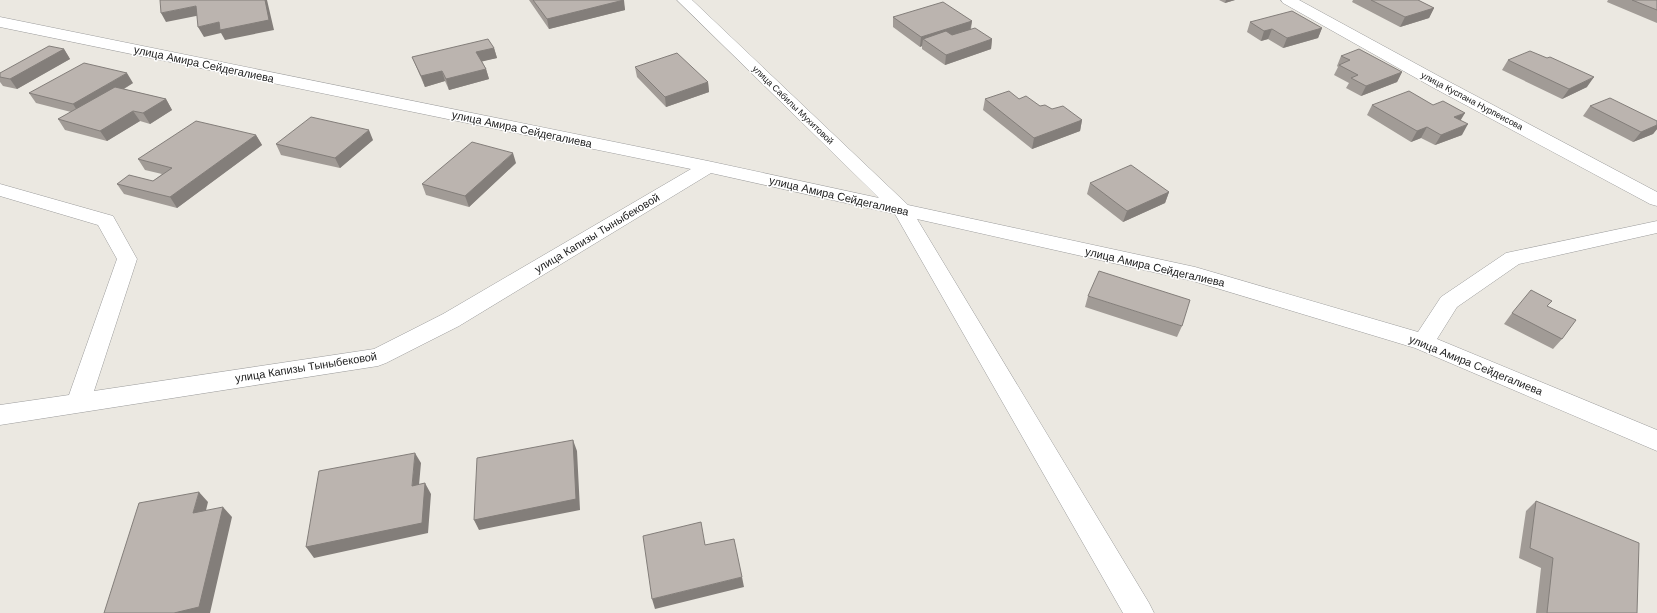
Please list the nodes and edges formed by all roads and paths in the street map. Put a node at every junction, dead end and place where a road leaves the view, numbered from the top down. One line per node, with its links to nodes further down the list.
1 (684, 0): 7 (street, улица Сабилы Мухитовой)
2 (1288, 0): 6 (street, улица Куспана Нурпеисова)
3 (0, 22): 4 (street, улица Амира Сейдегалиева)
4 (708, 167): 7 (street, улица Амира Сейдегалиева); 10 (street, улица Капизы Тыныбековой)
5 (0, 190): 10 (street)
6 (1657, 200)
7 (902, 210): 9 (street, улица Амира Сейдегалиева); 13 (street, улица Сабилы Мухитовой)
8 (1657, 227): 9 (street)
9 (1423, 342): 12 (street, улица Амира Сейдегалиева)
10 (78, 403): 11 (street, улица Капизы Тыныбековой)
11 (0, 415)
12 (1657, 441)
13 (1139, 613)

